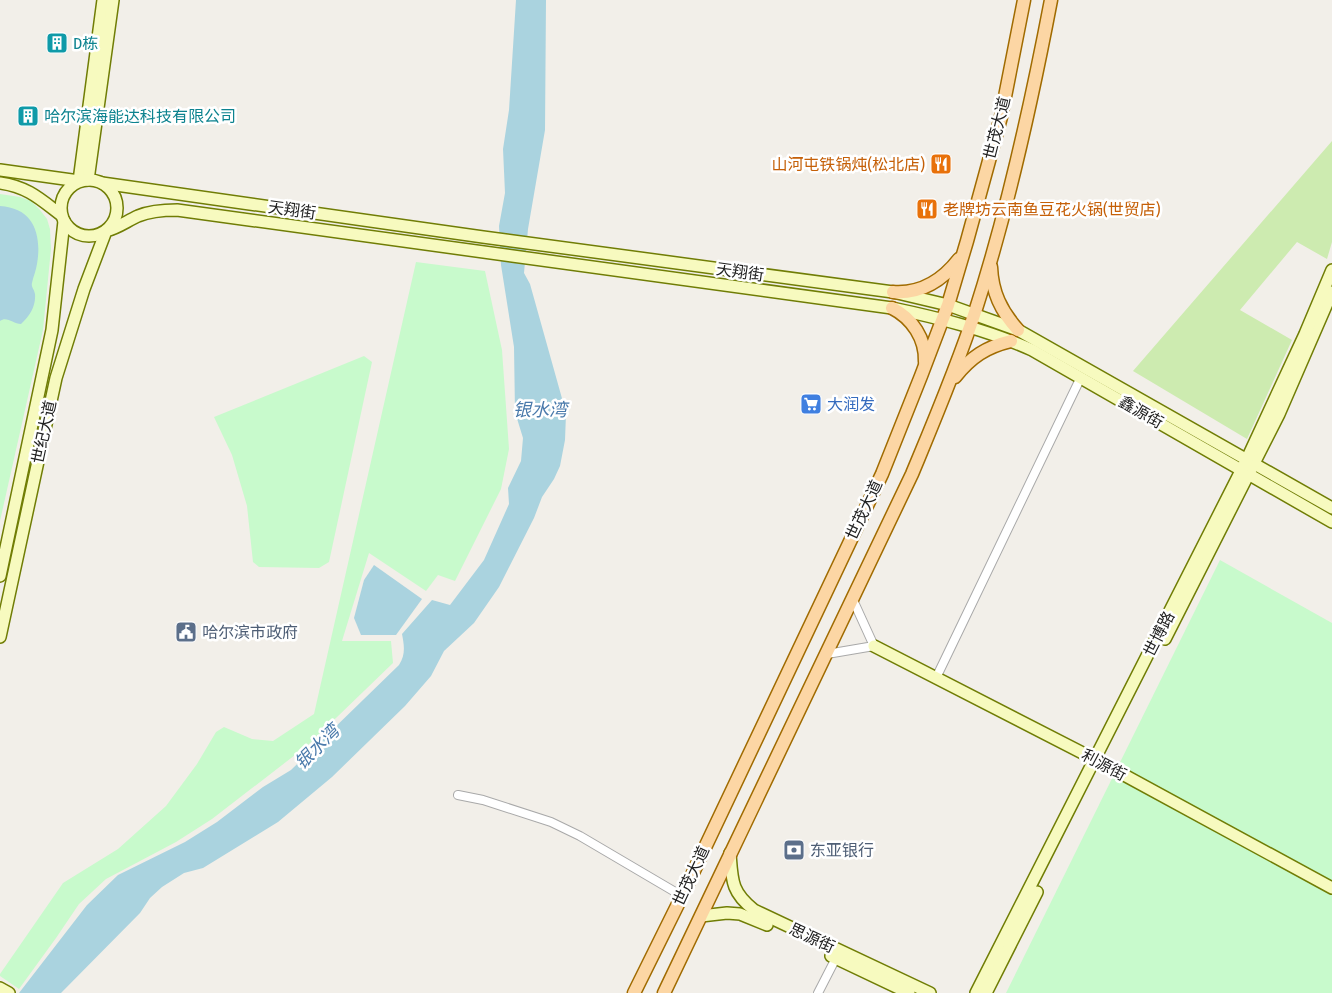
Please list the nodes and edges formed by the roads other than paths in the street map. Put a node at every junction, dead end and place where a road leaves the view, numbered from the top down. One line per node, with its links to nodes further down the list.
1 (103, 0): 6 (main road)
2 (113, 0): 6 (main road)
3 (1024, 0): 11 (main road, 世茂大道)
4 (1051, 0): 12 (main road, 世茂大道)
5 (0, 170): 6 (main road)
6 (84, 181): 8 (main road); 9 (main road)
7 (0, 183): 9 (main road)
8 (102, 183): 10 (main road); 14 (main road, 天翔街)
9 (62, 218): 10 (main road); 28 (main road, 世纪大道)
10 (106, 231): 17 (main road, 天翔街); 30 (main road, 世纪大道)
11 (967, 241): 14 (main road); 16 (main road, 世茂大道)
12 (991, 258): 18 (main road, 世茂大道); 21 (main road)
13 (1332, 270): 25 (main road, 世博路)
14 (893, 292): 16 (main road, 天翔街)
15 (1332, 292): 25 (main road, 世博路)
16 (948, 305): 18 (main road, 鑫源街); 19 (main road, 世茂大道)
17 (892, 308): 19 (main road, 天翔街); 22 (main road)
18 (975, 313): 20 (main road, 世茂大道); 21 (main road, 鑫源街)
19 (942, 320): 20 (main road, 鑫源街); 22 (main road, 世茂大道)
20 (969, 328): 21 (main road, 鑫源街); 24 (main road, 世茂大道)
21 (1015, 335): 23 (main road, 鑫源街); 24 (main road); 25 (main road, 鑫源街)
22 (921, 376): 38 (main road, 世茂大道)
23 (1082, 377): 25 (main road, 鑫源街); 33 (street)
24 (948, 386): 29 (main road, 世茂大道)
25 (1247, 467): 26 (main road, 鑫源街); 27 (main road, 鑫源街); 34 (main road, 世博路)
26 (1332, 508)
27 (1332, 522)
28 (0, 576)
29 (852, 600): 31 (street); 32 (main road, 世茂大道)
30 (0, 637)
31 (874, 646): 32 (street); 33 (main road, 利源街)
32 (827, 654): 36 (main road, 世茂大道)
33 (936, 678): 34 (main road, 利源街)
34 (1099, 762): 37 (main road, 利源街); 46 (main road, 世博路); 47 (main road, 世博路)
35 (458, 795): 38 (street)
36 (730, 853): 39 (main road, 世茂大道); 45 (main road, 思源街)
37 (1332, 888)
38 (682, 896): 41 (main road, 世茂大道)
39 (701, 916): 40 (main road, 思源街); 42 (main road, 世茂大道)
40 (836, 958): 43 (street); 44 (main road, 思源街)
41 (634, 993)
42 (664, 993)
43 (818, 993)
44 (909, 993)
45 (930, 993)
46 (976, 993)
47 (986, 993)

